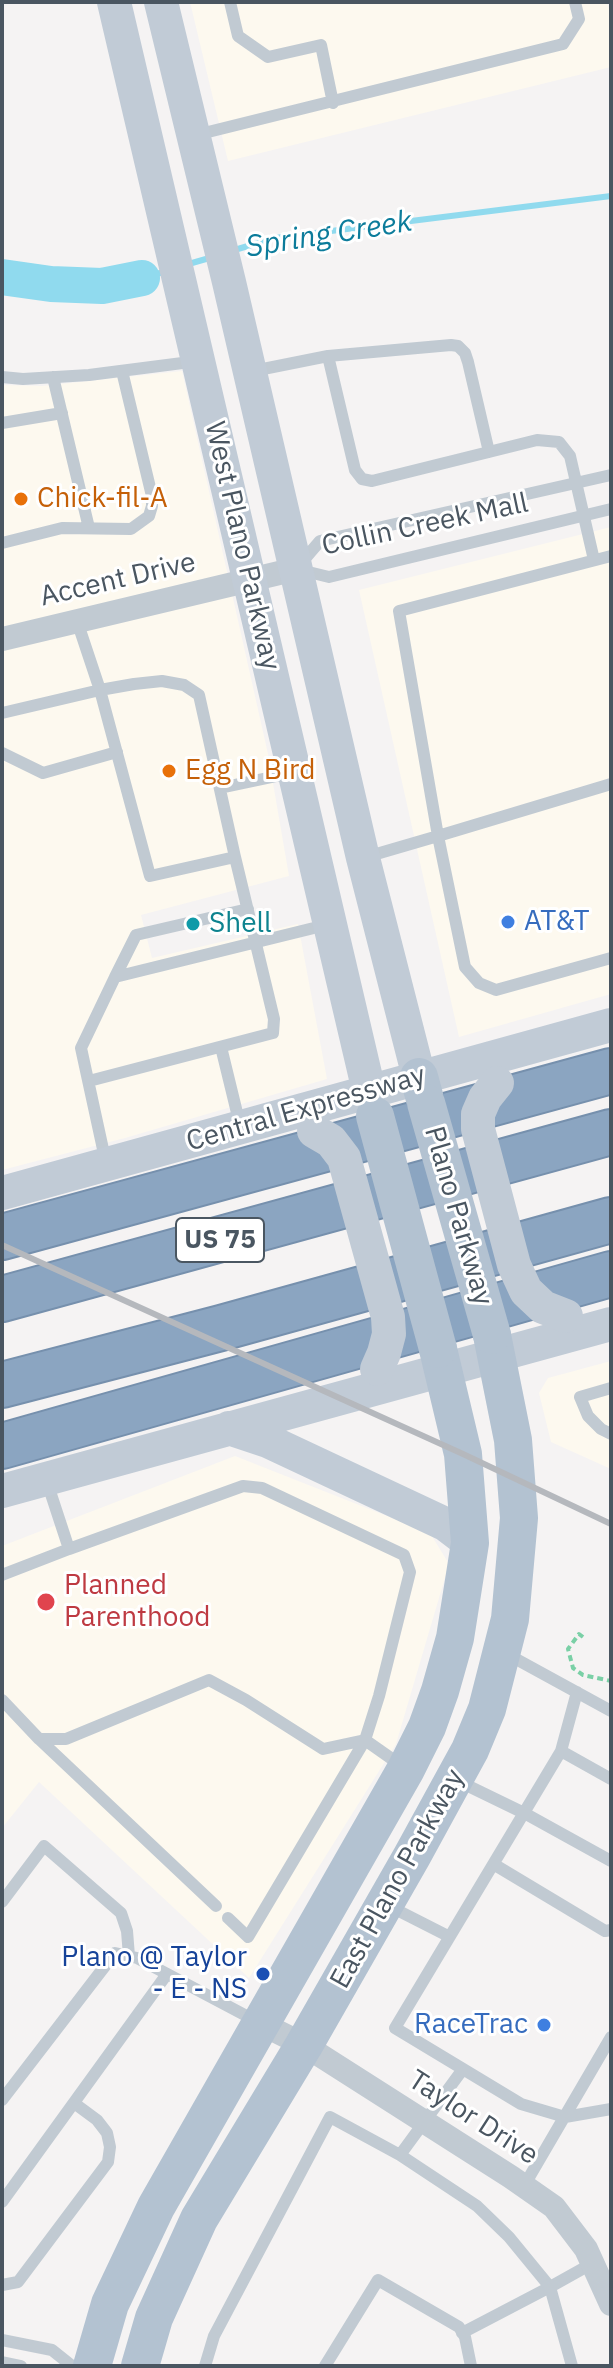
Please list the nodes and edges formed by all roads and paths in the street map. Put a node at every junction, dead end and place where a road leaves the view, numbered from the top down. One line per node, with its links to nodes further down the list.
1 (114, 2): 7 (main road, West Plano Parkway)
2 (161, 2): 6 (main road, West Plano Parkway)
3 (230, 2): 5 (lane)
4 (575, 2): 5 (lane)
5 (333, 103): 6 (lane)
6 (193, 135): 7 (main road); 11 (main road, West Plano Parkway)
7 (149, 148): 9 (main road, West Plano Parkway)
8 (328, 356): 11 (lane); 16 (lane); 16 (lane)
9 (199, 361): 10 (lane); 26 (main road, West Plano Parkway)
10 (122, 371): 13 (lane); 21 (lane)
11 (250, 372): 25 (main road, West Plano Parkway)
12 (2, 377): 13 (lane)
13 (53, 377): 14 (lane)
14 (62, 413): 15 (lane); 21 (lane)
15 (2, 423)
16 (489, 452): 18 (lane)
17 (611, 475): 18 (lane, Collin Creek Mall)
18 (577, 483): 20 (lane); 25 (lane, Collin Creek Mall)
19 (611, 509): 20 (lane, Collin Creek Mall)
20 (583, 516): 24 (lane); 25 (lane, Collin Creek Mall)
21 (89, 528): 22 (lane)
22 (2, 543)
23 (611, 556): 24 (lane)
24 (594, 560): 36 (lane)
25 (296, 569): 26 (street, Accent Drive); 38 (main road, West Plano Parkway)
26 (251, 580): 27 (street, Accent Drive); 33 (main road, West Plano Parkway)
27 (77, 621): 28 (street, Accent Drive); 29 (lane)
28 (2, 639)
29 (100, 690): 30 (lane); 31 (lane); 35 (lane)
30 (2, 713)
31 (117, 752): 32 (lane); 37 (lane)
32 (2, 753)
33 (294, 772): 35 (lane); 40 (main road, West Plano Parkway)
34 (611, 784): 36 (lane)
35 (220, 788): 37 (lane)
36 (438, 836): 38 (lane); 42 (lane)
37 (235, 857): 39 (lane)
38 (363, 858): 49 (main road, West Plano Parkway)
39 (248, 909): 41 (lane); 43 (lane)
40 (329, 925): 41 (lane); 50 (main road, West Plano Parkway)
41 (257, 942): 43 (lane); 45 (lane)
42 (611, 958)
43 (115, 977): 48 (lane)
44 (611, 1025): 46 (main road, Central Expressway)
45 (221, 1047): 48 (lane); 51 (lane)
46 (532, 1047): 49 (main road, Central Expressway); 59 (main road, bridge)
47 (611, 1071): 56 (highway)
48 (89, 1081): 53 (lane)
49 (422, 1090): 50 (main road, Central Expressway); 60 (main road, Plano Parkway, bridge)
50 (372, 1104): 51 (main road, Central Expressway); 61 (main road, Plano Parkway, bridge)
51 (246, 1126): 53 (main road, Central Expressway); 62 (main road, bridge)
52 (611, 1132): 58 (highway, US 75)
53 (106, 1165): 54 (main road, Central Expressway)
54 (2, 1193)
55 (611, 1220): 63 (highway)
56 (2, 1237)
57 (611, 1274): 67 (highway)
58 (2, 1299)
59 (611, 1324): 60 (main road)
60 (494, 1345): 61 (main road); 74 (main road, East Plano Parkway)
61 (440, 1359): 62 (main road); 70 (main road, East Plano Parkway)
62 (370, 1380): 65 (main road)
63 (2, 1385)
64 (611, 1388): 66 (lane)
65 (229, 1428): 68 (main road); 70 (main road)
66 (611, 1434)
67 (2, 1446)
68 (46, 1479): 69 (main road); 71 (lane)
69 (2, 1491)
70 (470, 1543): 82 (main road, East Plano Parkway)
71 (69, 1549): 72 (lane); 80 (lane)
72 (2, 1575)
73 (583, 1637): 75 (path)
74 (503, 1651): 76 (lane); 84 (main road, East Plano Parkway)
75 (611, 1681)
76 (577, 1692): 78 (lane); 81 (lane)
77 (2, 1700): 79 (lane)
78 (611, 1711)
79 (39, 1739): 80 (lane); 90 (lane)
80 (365, 1740): 82 (lane); 91 (lane)
81 (561, 1751): 83 (lane); 85 (lane)
82 (406, 1769): 84 (main road); 96 (main road, East Plano Parkway)
83 (611, 1779)
84 (454, 1780): 85 (lane); 89 (main road, East Plano Parkway)
85 (526, 1814): 86 (lane); 87 (lane)
86 (611, 1861)
87 (495, 1865): 92 (lane); 93 (lane)
88 (2, 1902): 94 (lane)
89 (384, 1904): 93 (lane); 98 (main road, East Plano Parkway)
90 (216, 1906)
91 (228, 1918)
92 (611, 1930)
93 (448, 1936): 99 (lane)
94 (129, 1956): 95 (lane); 100 (lane)
95 (167, 1974): 96 (lane); 101 (lane)
96 (260, 2023): 98 (street, Taylor Drive); 117 (main road, East Plano Parkway)
97 (609, 2043): 103 (lane)
98 (304, 2045): 104 (street, Taylor Drive); 118 (main road, East Plano Parkway)
99 (463, 2069): 103 (lane); 104 (lane)
100 (2, 2100)
101 (74, 2103): 107 (lane); 109 (lane)
102 (611, 2109): 103 (lane)
103 (565, 2117): 106 (lane)
104 (423, 2121): 105 (lane); 106 (street, Taylor Drive)
105 (400, 2155): 110 (lane); 119 (lane)
106 (524, 2186): 108 (street, Taylor Drive)
107 (2, 2202)
108 (593, 2263): 110 (lane); 111 (street, Taylor Drive)
109 (2, 2285)
110 (550, 2287): 112 (lane); 122 (lane)
111 (611, 2304)
112 (462, 2333): 120 (lane); 121 (lane)
113 (2, 2340): 116 (lane)
114 (2, 2362): 115 (lane)
115 (21, 2366)
116 (72, 2366)
117 (92, 2366)
118 (140, 2366)
119 (205, 2366)
120 (325, 2366)
121 (471, 2366)
122 (572, 2366)

